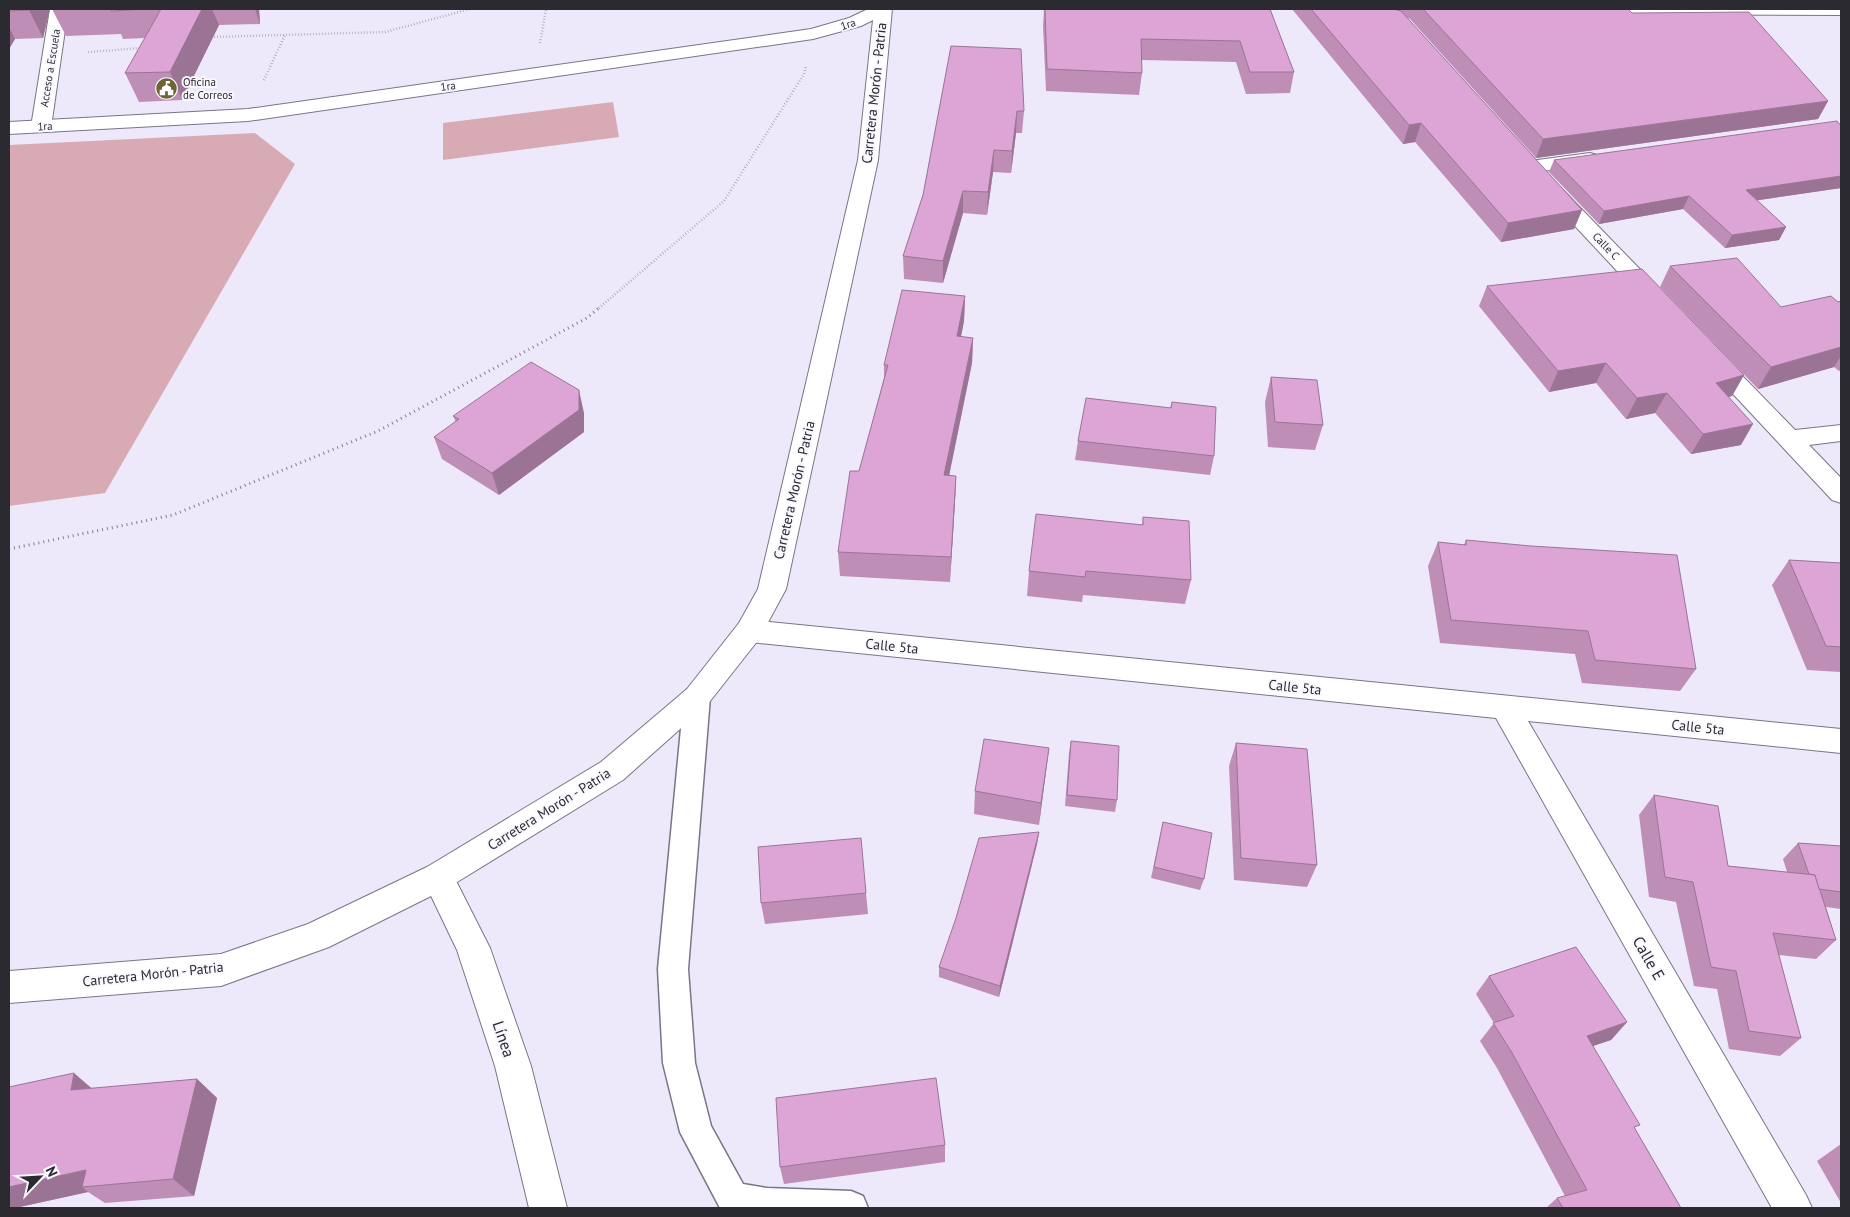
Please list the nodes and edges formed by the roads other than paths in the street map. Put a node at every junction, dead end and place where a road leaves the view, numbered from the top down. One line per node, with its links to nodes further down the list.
1 (60, 9): 6 (street, Acceso a Escuela)
2 (882, 9): 6 (street, 1ra); 14 (street, Carretera Morón - Patria)
3 (1592, 9): 4 (street)
4 (1805, 9): 5 (street)
5 (1841, 10)
6 (41, 127): 7 (street, 1ra)
7 (9, 128)
8 (1607, 156): 9 (street, Calle C)
9 (1667, 310)
10 (1701, 346): 12 (street)
11 (1841, 433): 12 (street)
12 (1790, 439): 13 (street)
13 (1841, 494)
14 (749, 631): 15 (street, Carretera Morón - Patria); 16 (street, Calle 5ta)
15 (696, 697): 18 (street, Carretera Morón - Patria); 21 (lane)
16 (1505, 708): 17 (street, Calle 5ta); 22 (street, Calle E)
17 (1841, 741)
18 (438, 877): 19 (street, Carretera Morón - Patria); 20 (street, Línea)
19 (9, 987)
20 (548, 1208)
21 (851, 1208)
22 (1793, 1208)

